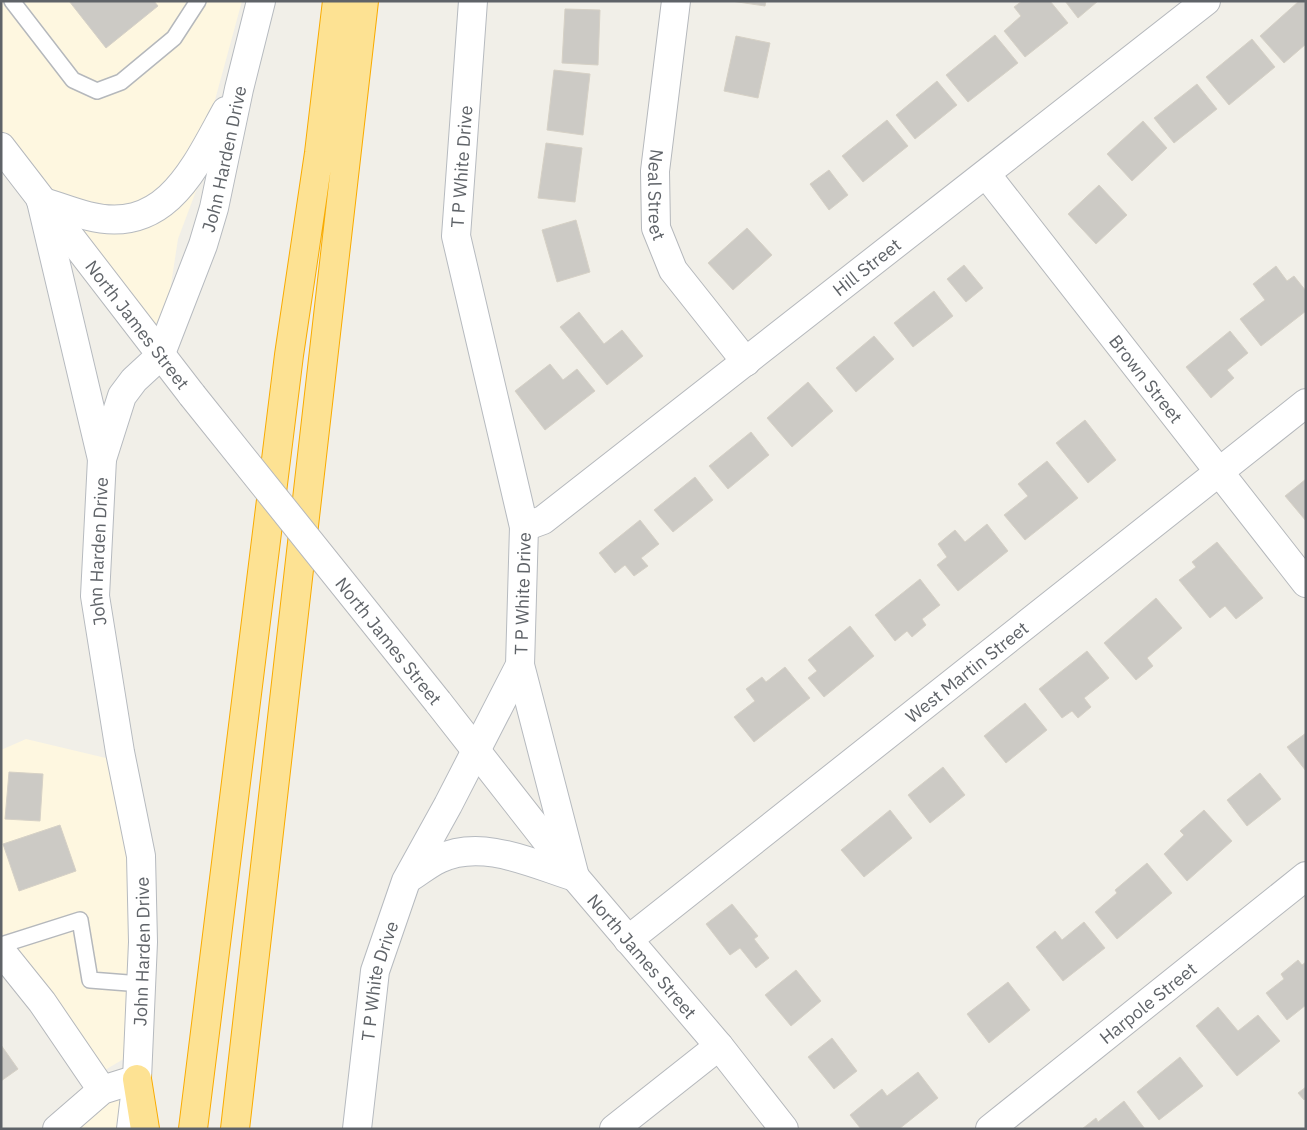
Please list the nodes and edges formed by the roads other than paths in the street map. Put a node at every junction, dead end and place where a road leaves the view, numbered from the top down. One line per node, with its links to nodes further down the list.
1 (12, 1): 2 (lane)
2 (198, 1)
3 (262, 1): 9 (street, John Harden Drive)
4 (337, 1): 35 (highway)
5 (364, 1): 36 (highway)
6 (473, 1): 18 (street, T P White Drive)
7 (676, 1): 14 (street, Neal Street)
8 (1206, 1): 11 (street, Hill Street)
9 (239, 89): 12 (street); 13 (street, John Harden Drive)
10 (1, 147): 12 (street, North James Street)
11 (986, 174): 14 (street, Hill Street); 17 (street, Brown Street)
12 (41, 200): 13 (street, North James Street); 16 (street)
13 (160, 356): 16 (street, John Harden Drive); 21 (street, North James Street, bridge)
14 (746, 362): 18 (street, Hill Street)
15 (1306, 404): 17 (street, West Martin Street)
16 (102, 459): 28 (street, John Harden Drive)
17 (1219, 472): 19 (street, Brown Street); 25 (street, West Martin Street)
18 (524, 527): 20 (street, T P White Drive)
19 (1306, 583)
20 (520, 665): 21 (street, T P White Drive); 23 (street)
21 (476, 750): 23 (street, North James Street); 24 (street, T P White Drive)
22 (1306, 876): 40 (street, Harpole Street)
23 (575, 877): 24 (street); 25 (street, North James Street)
24 (406, 880): 37 (street, T P White Drive)
25 (628, 940): 29 (street, North James Street)
26 (1, 945): 28 (lane)
27 (1, 951): 31 (street)
28 (141, 984): 30 (street, John Harden Drive)
29 (719, 1046): 38 (street); 39 (street, North James Street)
30 (137, 1079): 31 (street); 33 (street, John Harden Drive); 34 (highway)
31 (102, 1090): 32 (street)
32 (57, 1129)
33 (131, 1129)
34 (145, 1129)
35 (193, 1129)
36 (235, 1129)
37 (357, 1129)
38 (614, 1129)
39 (784, 1129)
40 (990, 1129)

